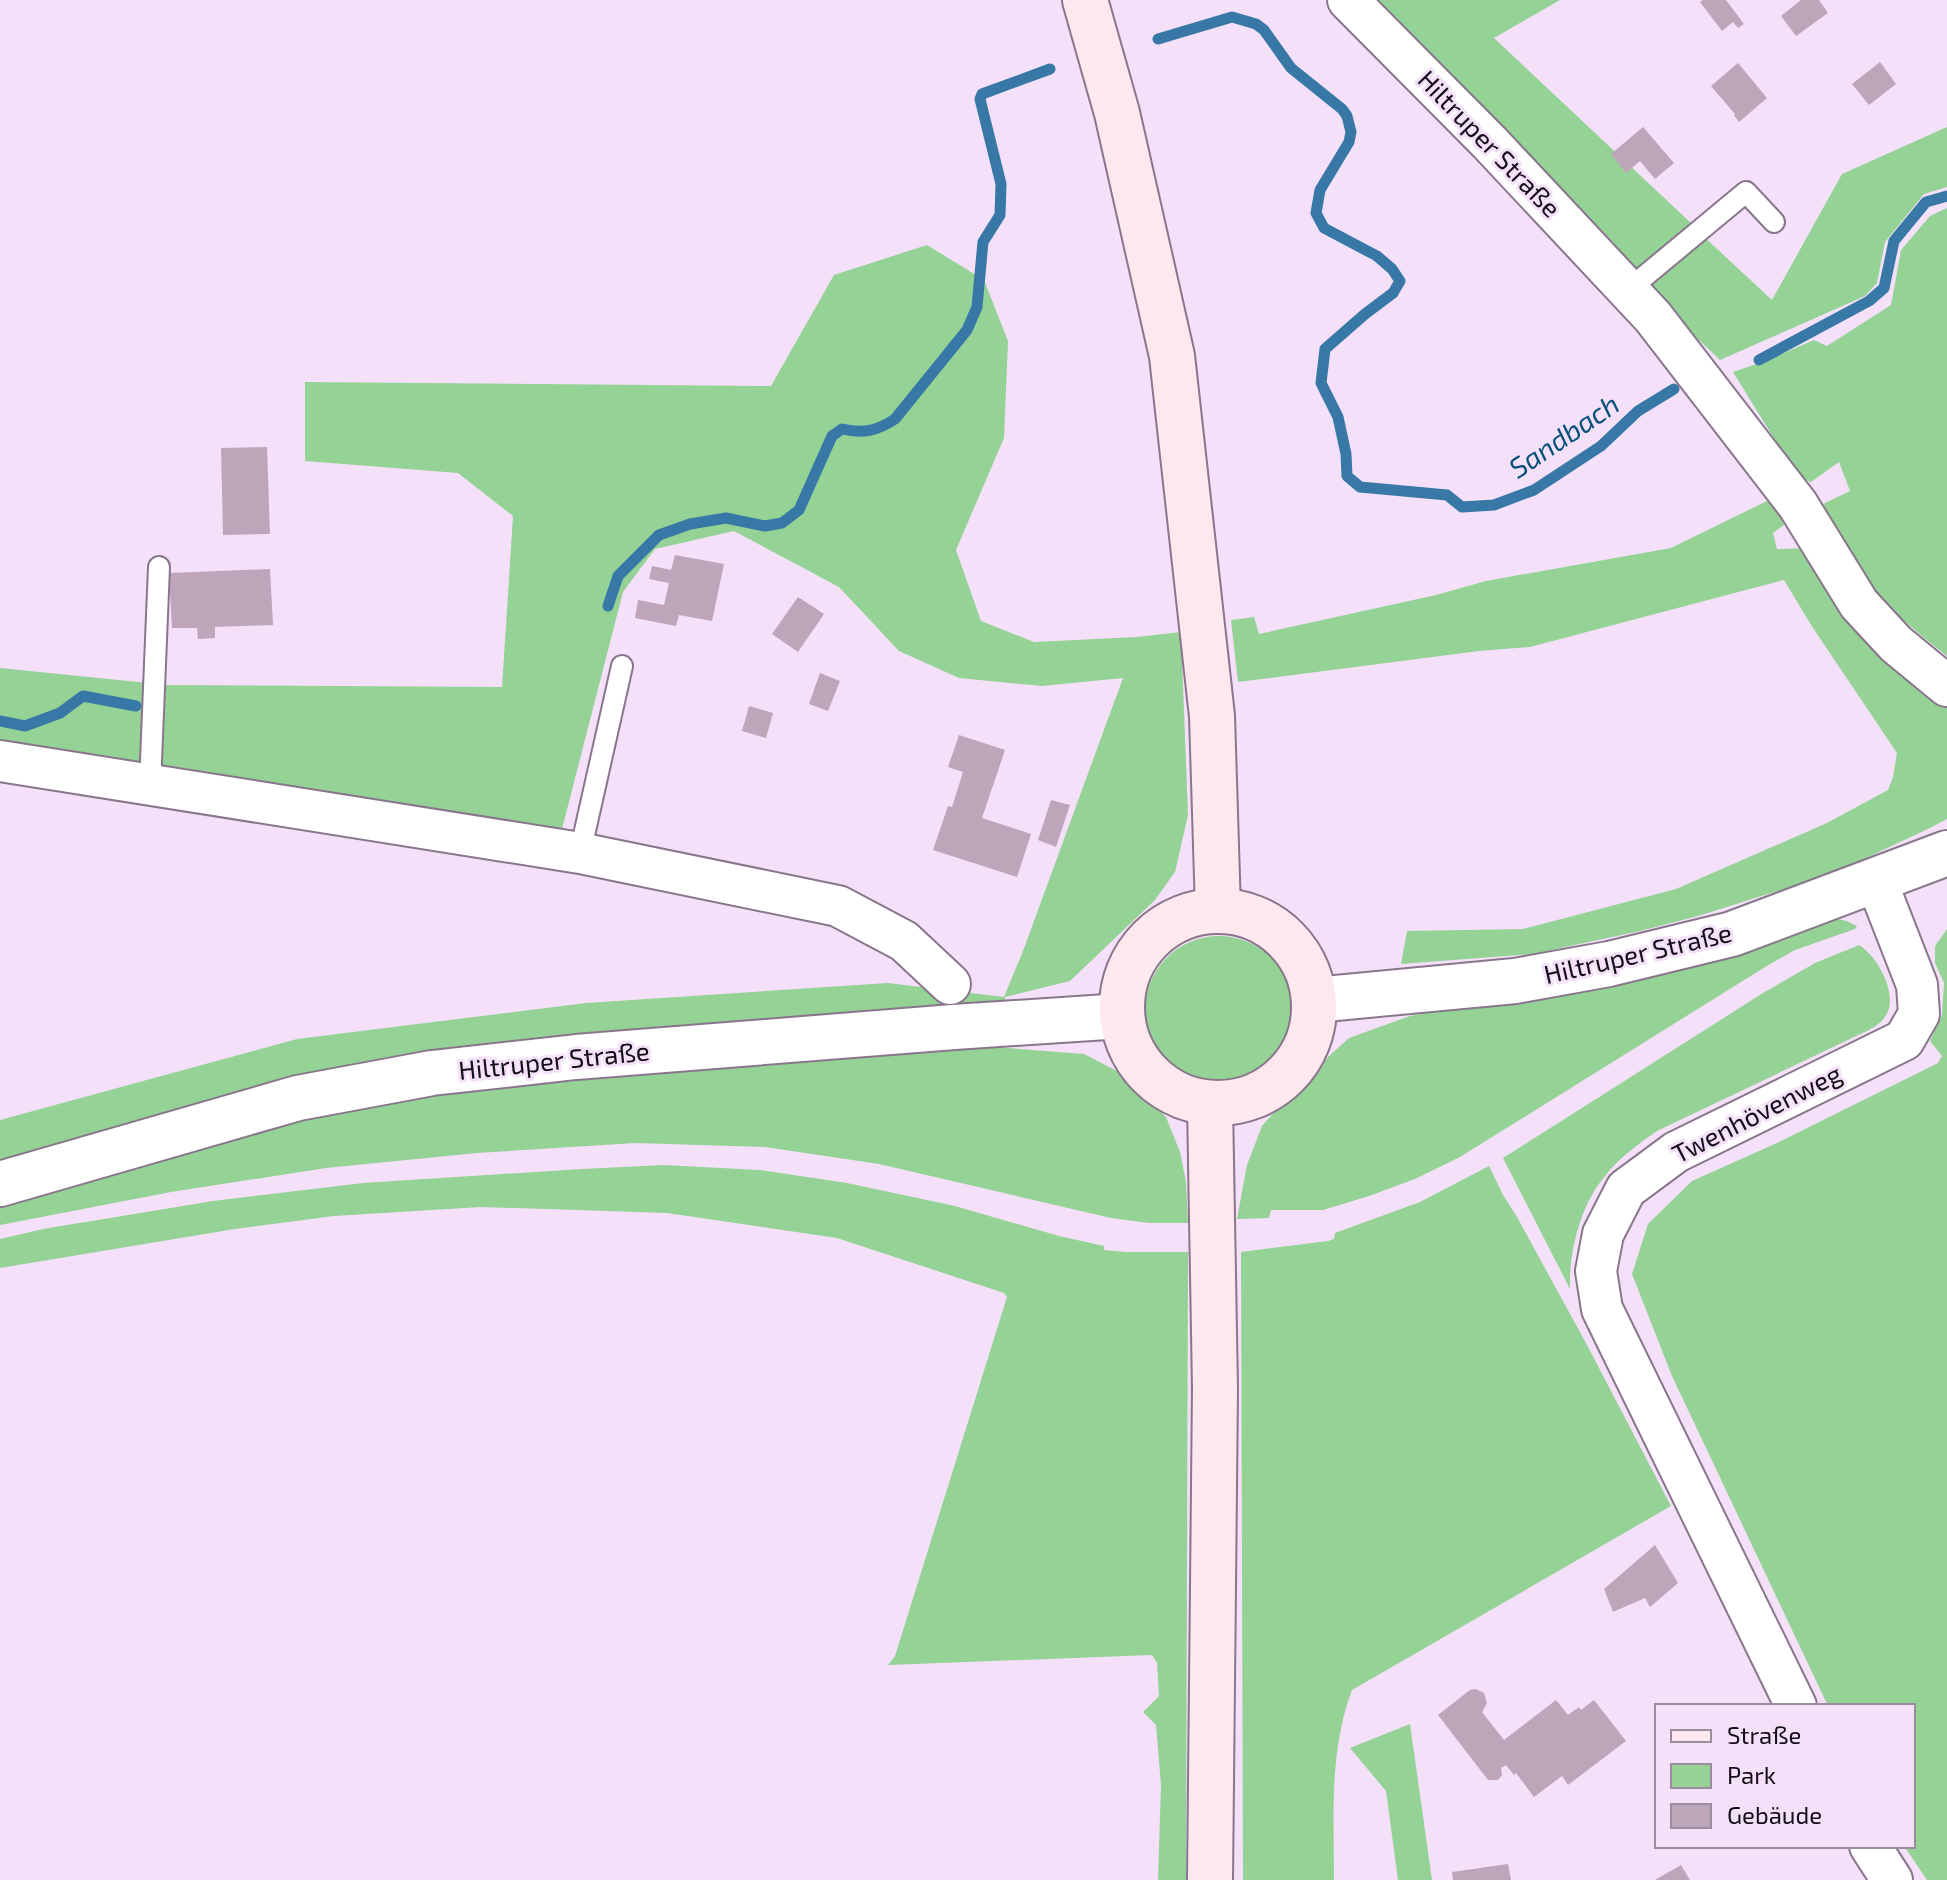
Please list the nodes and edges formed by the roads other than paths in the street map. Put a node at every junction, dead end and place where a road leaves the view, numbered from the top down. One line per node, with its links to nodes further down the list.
1 (1085, 0): 13 (main road)
2 (1348, 0): 4 (street, Hiltruper Straße)
3 (1774, 222): 4 (lane)
4 (1628, 290): 7 (street, Hiltruper Straße)
5 (159, 567): 9 (lane)
6 (622, 666): 10 (lane)
7 (1947, 686)
8 (0, 761): 9 (street)
9 (150, 785): 10 (street)
10 (580, 853): 14 (street)
11 (1947, 853): 12 (street, Hiltruper Straße)
12 (1876, 880): 15 (street, Hiltruper Straße); 19 (street, Twenhövenweg)
13 (1218, 910): 15 (main road); 16 (main road)
14 (950, 984)
15 (1315, 1000): 17 (main road)
16 (1122, 1016): 17 (main road); 18 (street, Hiltruper Straße)
17 (1210, 1104): 21 (main road)
18 (0, 1184)
19 (1795, 1704)
20 (1871, 1848): 22 (street)
21 (1210, 1880)
22 (1892, 1880)

